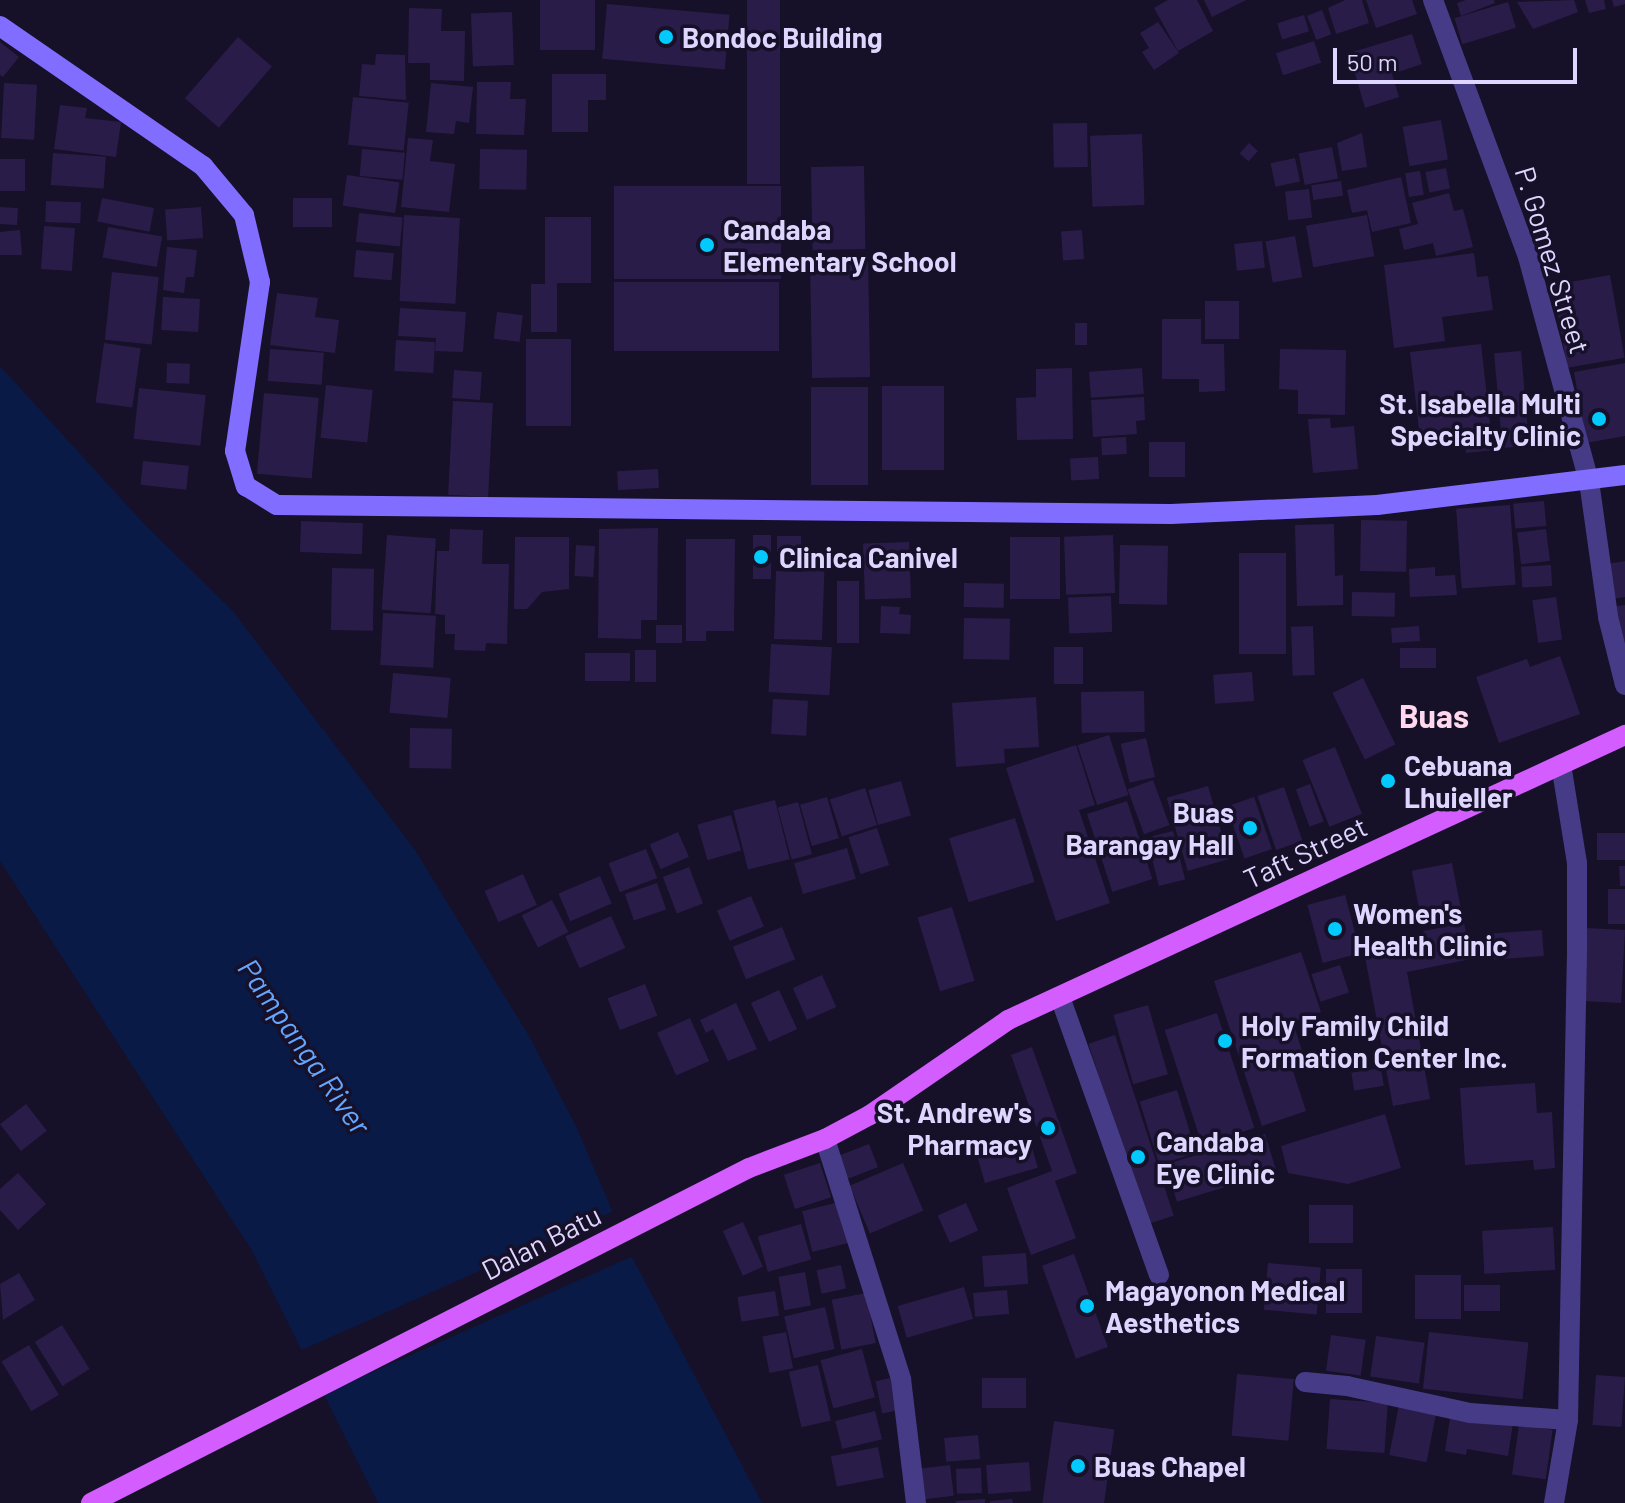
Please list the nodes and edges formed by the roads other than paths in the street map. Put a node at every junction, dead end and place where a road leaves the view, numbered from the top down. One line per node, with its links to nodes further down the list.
1 (1433, 0): 4 (street, P. Gomez Street)
2 (0, 26): 4 (street)
3 (1625, 475): 4 (street)
4 (1589, 481): 5 (street, P. Gomez Street)
5 (1625, 685)
6 (1625, 735): 7 (main road, Taft Street)
7 (1561, 764): 8 (main road, Taft Street); 13 (street)
8 (1060, 997): 9 (main road, Taft Street); 11 (street)
9 (1008, 1020): 10 (main road, Dalan Batu)
10 (825, 1139): 14 (main road, Dalan Batu); 15 (street)
11 (1159, 1275)
12 (1305, 1382): 13 (street)
13 (1568, 1420): 16 (street)
14 (93, 1502)
15 (916, 1503)
16 (1554, 1503)

